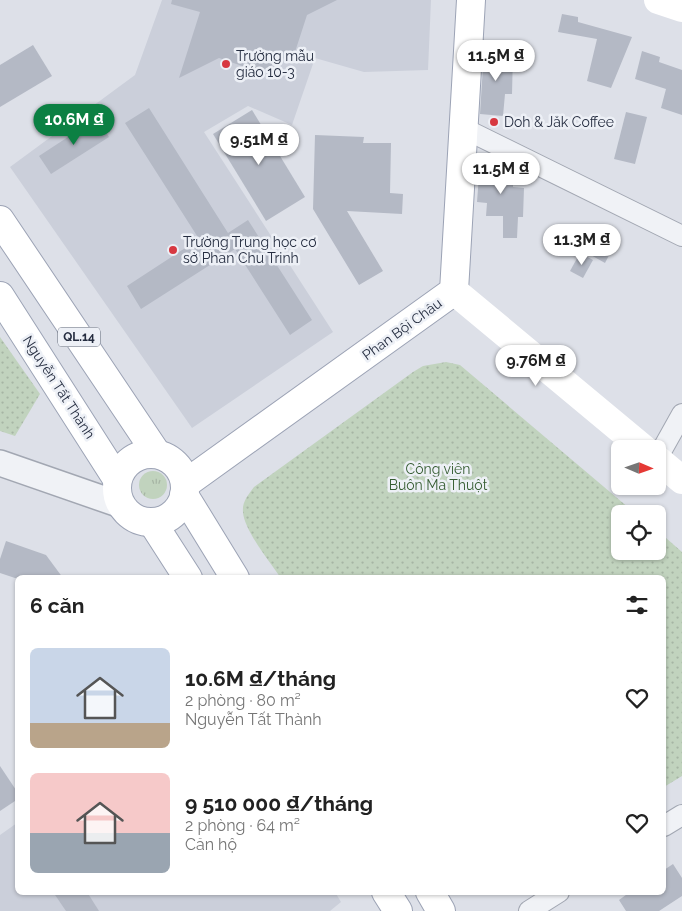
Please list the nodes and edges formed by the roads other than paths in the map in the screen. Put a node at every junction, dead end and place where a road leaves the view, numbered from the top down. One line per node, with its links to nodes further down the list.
1 (471, 0): 4 (main road, Phan Bội Châu)
2 (658, 0): 3 (main road)
3 (682, 8)
4 (465, 129): 6 (street); 7 (main road, Phan Bội Châu)
5 (0, 220): 12 (main road, QL.14)
6 (682, 236)
7 (454, 292): 10 (main road); 16 (main road, Phan Bội Châu)
8 (0, 296): 17 (main road, Nguyễn Tất Thành)
9 (682, 414): 11 (street)
10 (633, 440)
11 (666, 443)
12 (157, 454): 16 (main road); 17 (main road)
13 (0, 463): 17 (street)
14 (666, 465): 15 (main road)
15 (682, 480)
16 (185, 489): 18 (main road); 20 (main road)
17 (119, 492): 18 (main road)
18 (152, 522): 19 (main road)
19 (186, 575)
20 (233, 575)
21 (682, 815): 22 (street)
22 (666, 825)
23 (388, 895): 26 (main road)
24 (432, 895): 27 (main road)
25 (554, 895): 28 (street)
26 (398, 911)
27 (441, 911)
28 (530, 911)

